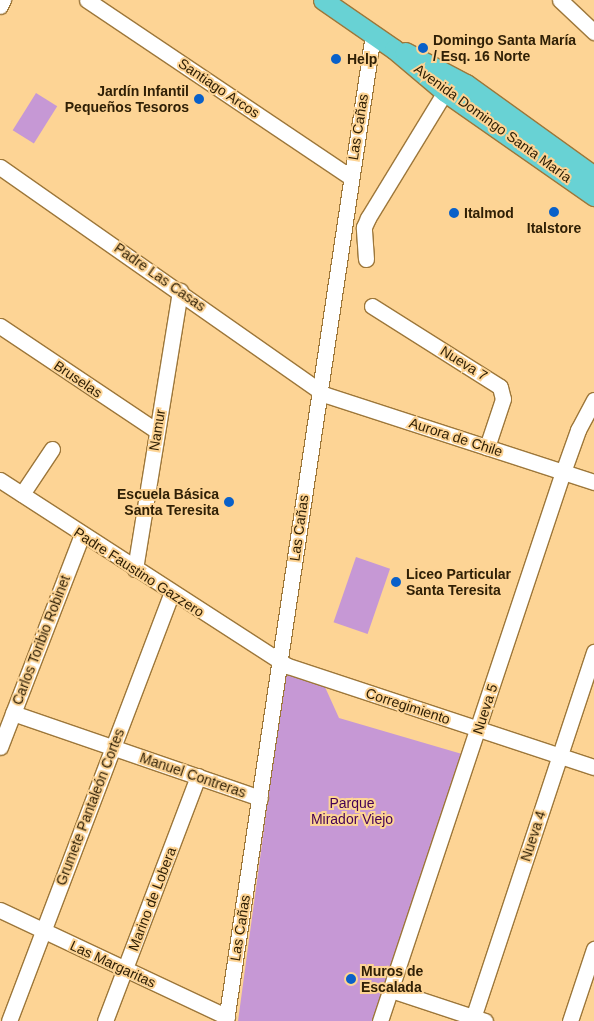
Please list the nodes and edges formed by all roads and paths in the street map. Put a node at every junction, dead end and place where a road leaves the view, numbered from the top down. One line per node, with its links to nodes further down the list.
1 (3, 0): 5 (street)
2 (87, 0): 11 (street, Santiago Arcos)
3 (323, 0): 7 (main road, Avenida Domingo Santa María)
4 (560, 0): 6 (street)
5 (0, 6)
6 (594, 32)
7 (373, 34): 8 (main road, Avenida Domingo Santa María); 11 (street, Las Cañas)
8 (394, 48): 9 (main road, Avenida Domingo Santa María); 12 (main road, Avenida Domingo Santa María)
9 (445, 92): 12 (main road, Avenida Domingo Santa María); 13 (street)
10 (0, 167): 14 (street, Padre Las Casas)
11 (350, 177): 17 (street, Las Cañas)
12 (590, 180)
13 (366, 259)
14 (180, 291): 17 (street, Padre Las Casas); 19 (street, Namur)
15 (372, 306): 20 (street, Nueva 7)
16 (0, 326): 19 (street, Bruselas)
17 (320, 389): 20 (street, Aurora de Chile); 30 (street, Las Cañas)
18 (594, 400): 22 (street, Nueva 5)
19 (157, 431): 27 (street, Namur)
20 (487, 447): 22 (street, Aurora de Chile)
21 (52, 449): 25 (street)
22 (563, 472): 24 (street, Aurora de Chile); 32 (street, Nueva 5)
23 (0, 480): 25 (street, Padre Faustino Gazzero)
24 (594, 482)
25 (22, 494): 26 (street, Padre Faustino Gazzero)
26 (82, 534): 27 (street, Padre Faustino Gazzero); 31 (street, Carlos Toribio Robinet)
27 (135, 570): 28 (street, Padre Faustino Gazzero)
28 (171, 594): 30 (street, Padre Faustino Gazzero); 34 (street, Grumete Pantaleón Cortes)
29 (594, 652): 35 (street, Nueva 4)
30 (279, 662): 32 (street, Corregimiento); 38 (street, Las Cañas)
31 (13, 713): 33 (street, Carlos Toribio Robinet); 34 (street, Manuel Contreras)
32 (478, 729): 35 (street, Corregimiento); 43 (street, Nueva 5)
33 (0, 747)
34 (113, 747): 37 (street, Manuel Contreras); 40 (street, Grumete Pantaleón Cortes)
35 (560, 756): 36 (street, Corregimiento); 45 (street, Nueva 4)
36 (594, 767)
37 (198, 776): 38 (street, Manuel Contreras); 42 (street, Marino de Lobera)
38 (260, 798): 44 (street, Las Cañas)
39 (0, 910): 40 (street, Las Margaritas)
40 (44, 931): 42 (street, Las Margaritas); 46 (street, Grumete Pantaleón Cortes)
41 (594, 949): 49 (street)
42 (125, 969): 44 (street, Las Margaritas); 47 (street, Marino de Lobera)
43 (391, 990): 45 (street); 48 (street, Nueva 5)
44 (226, 1019)
45 (477, 1020)
46 (9, 1021)
47 (105, 1021)
48 (380, 1021)
49 (570, 1021)

